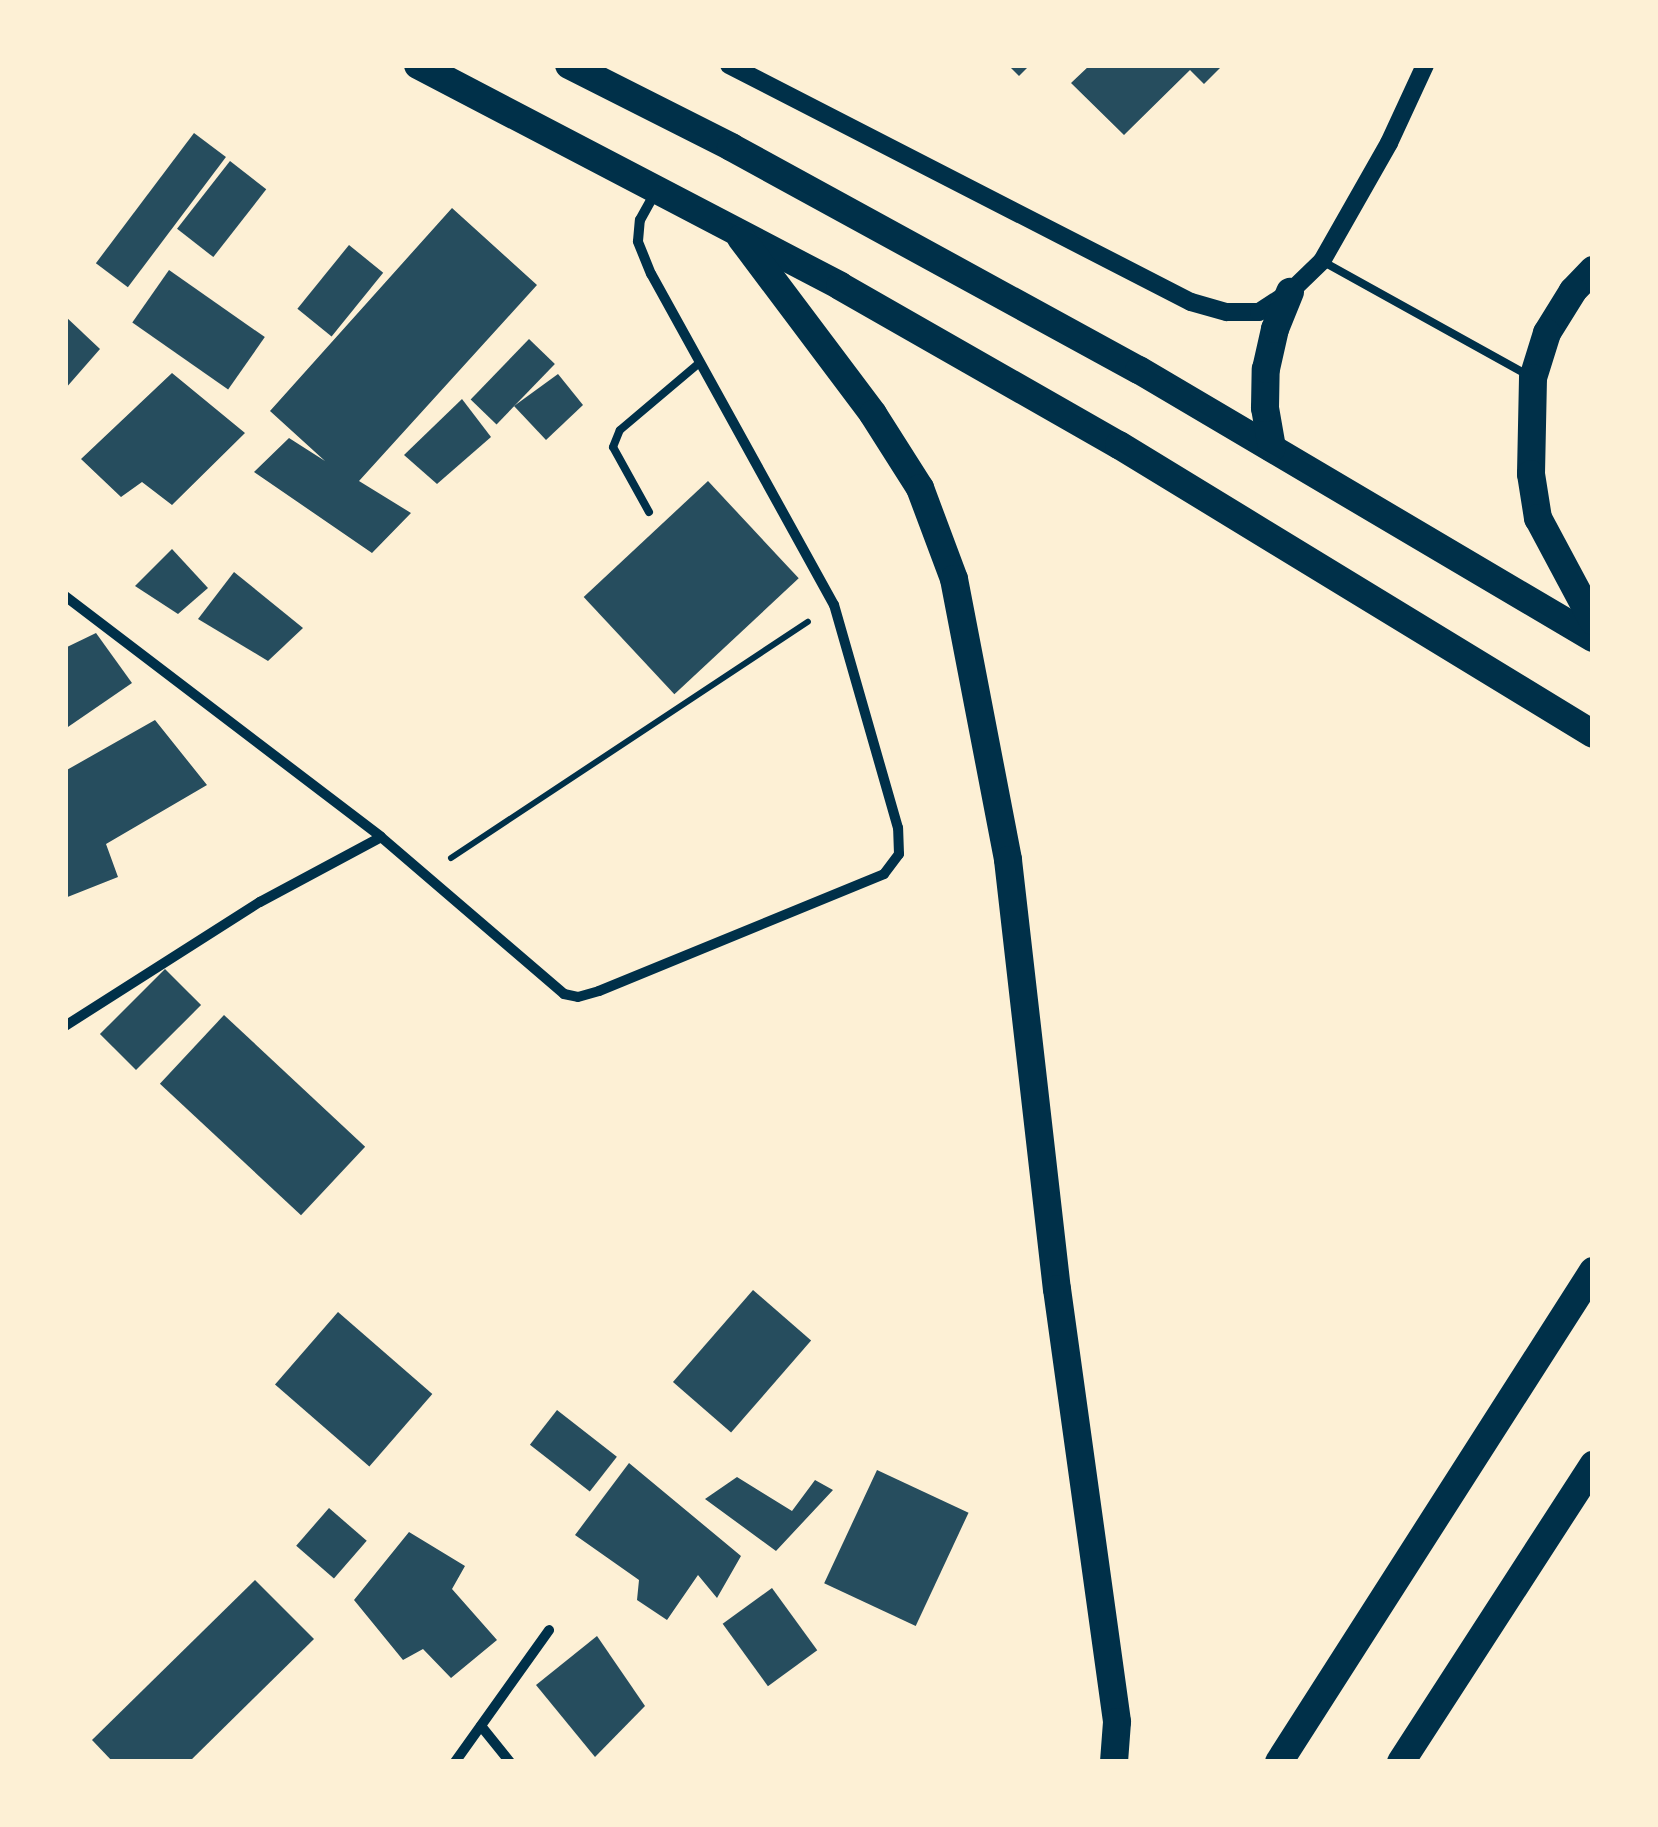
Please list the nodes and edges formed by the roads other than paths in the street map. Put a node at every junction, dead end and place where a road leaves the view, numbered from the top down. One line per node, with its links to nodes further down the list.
1 (418, 65): 5 (highway)
2 (570, 65): 12 (highway)
3 (729, 65): 9 (street)
4 (1425, 65): 7 (street)
5 (656, 191): 6 (highway); 10 (street)
6 (741, 238): 17 (highway); 26 (highway)
7 (1322, 262): 9 (street); 11 (lane)
8 (1593, 270): 11 (highway)
9 (1290, 292): 12 (highway)
10 (698, 364): 13 (lane); 18 (street)
11 (1533, 378): 15 (highway)
12 (1272, 448): 16 (highway)
13 (650, 512)
14 (65, 596): 18 (street)
15 (1593, 621)
16 (1593, 638)
17 (1593, 734)
18 (381, 837): 19 (street)
19 (65, 1026)
20 (1593, 1271): 27 (highway)
21 (1593, 1465): 28 (highway)
22 (550, 1630): 23 (street)
23 (481, 1726): 24 (street); 25 (street)
24 (455, 1762)
25 (510, 1762)
26 (1114, 1762)
27 (1279, 1762)
28 (1401, 1762)

